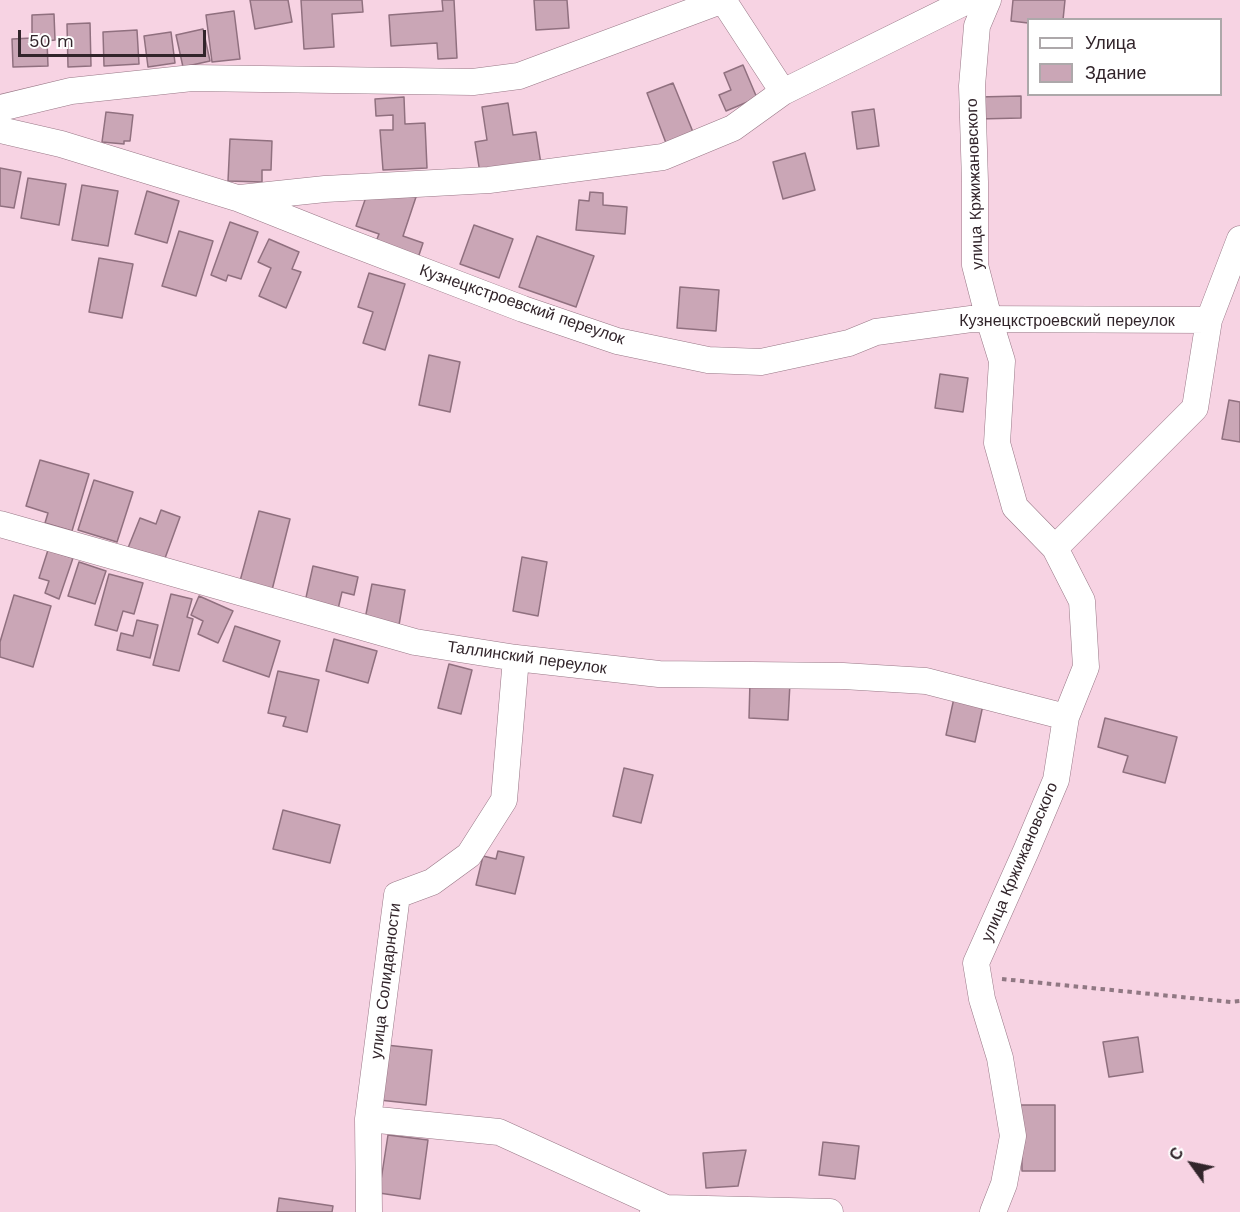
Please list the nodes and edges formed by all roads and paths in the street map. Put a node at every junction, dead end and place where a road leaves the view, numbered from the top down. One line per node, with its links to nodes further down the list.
1 (723, 0): 4 (street); 5 (street)
2 (969, 0): 4 (street, Кузнецкстроевский переулок)
3 (988, 0): 9 (street, улица Кржижановского)
4 (783, 92): 7 (street, Кузнецкстроевский переулок)
5 (0, 108)
6 (0, 130): 7 (street, Кузнецкстроевский переулок)
7 (237, 198): 9 (street, Кузнецкстроевский переулок)
8 (1240, 238): 10 (street)
9 (989, 319): 10 (street, Кузнецкстроевский переулок); 12 (street, улица Кржижановского)
10 (1209, 320): 12 (street)
11 (0, 524): 13 (street, Таллинский переулок)
12 (1055, 548): 14 (street, улица Кржижановского)
13 (516, 658): 14 (street, Таллинский переулок); 17 (street, улица Солидарности)
14 (1066, 717): 15 (street, улица Кржижановского)
15 (978, 976): 16 (path); 21 (street, улица Кржижановского)
16 (1240, 1000)
17 (369, 1119): 18 (street); 19 (street, улица Солидарности)
18 (660, 1210): 20 (street)
19 (369, 1212)
20 (830, 1212)
21 (993, 1212)

